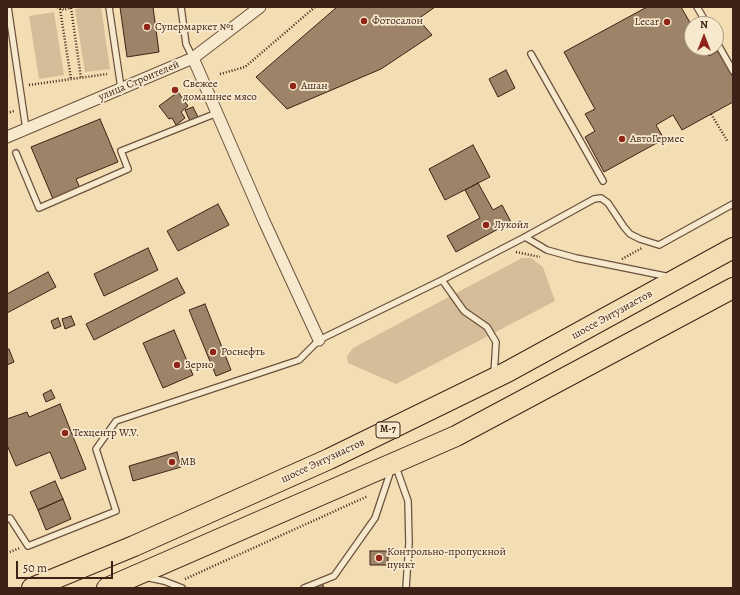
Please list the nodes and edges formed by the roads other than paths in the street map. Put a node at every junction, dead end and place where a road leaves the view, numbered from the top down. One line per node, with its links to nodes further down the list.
1 (8, 7): 13 (lane)
2 (109, 7): 11 (lane)
3 (181, 7): 9 (lane)
4 (260, 7): 9 (street, улица Строителей)
5 (697, 7): 6 (lane)
6 (702, 16)
7 (531, 54): 16 (lane)
8 (724, 55): 10 (lane)
9 (193, 58): 11 (street, улица Строителей); 12 (street)
10 (733, 71)
11 (121, 88): 13 (street, улица Строителей)
12 (218, 112): 15 (lane); 23 (street)
13 (26, 129): 14 (street, улица Строителей)
14 (7, 137)
15 (16, 153)
16 (603, 181)
17 (733, 204): 18 (lane)
18 (525, 237): 20 (lane); 21 (lane)
19 (733, 248): 20 (highway, шоссе Энтузиастов / М-7)
20 (678, 278): 24 (highway, шоссе Энтузиастов / М-7)
21 (442, 280): 23 (lane); 24 (lane)
22 (733, 288): 25 (highway)
23 (319, 340): 26 (lane)
24 (493, 379): 28 (highway, шоссе Энтузиастов / М-7)
25 (394, 463): 27 (highway); 30 (lane); 31 (lane)
26 (8, 519)
27 (115, 584): 29 (lane)
28 (32, 588)
29 (182, 588)
30 (304, 588)
31 (406, 588)

